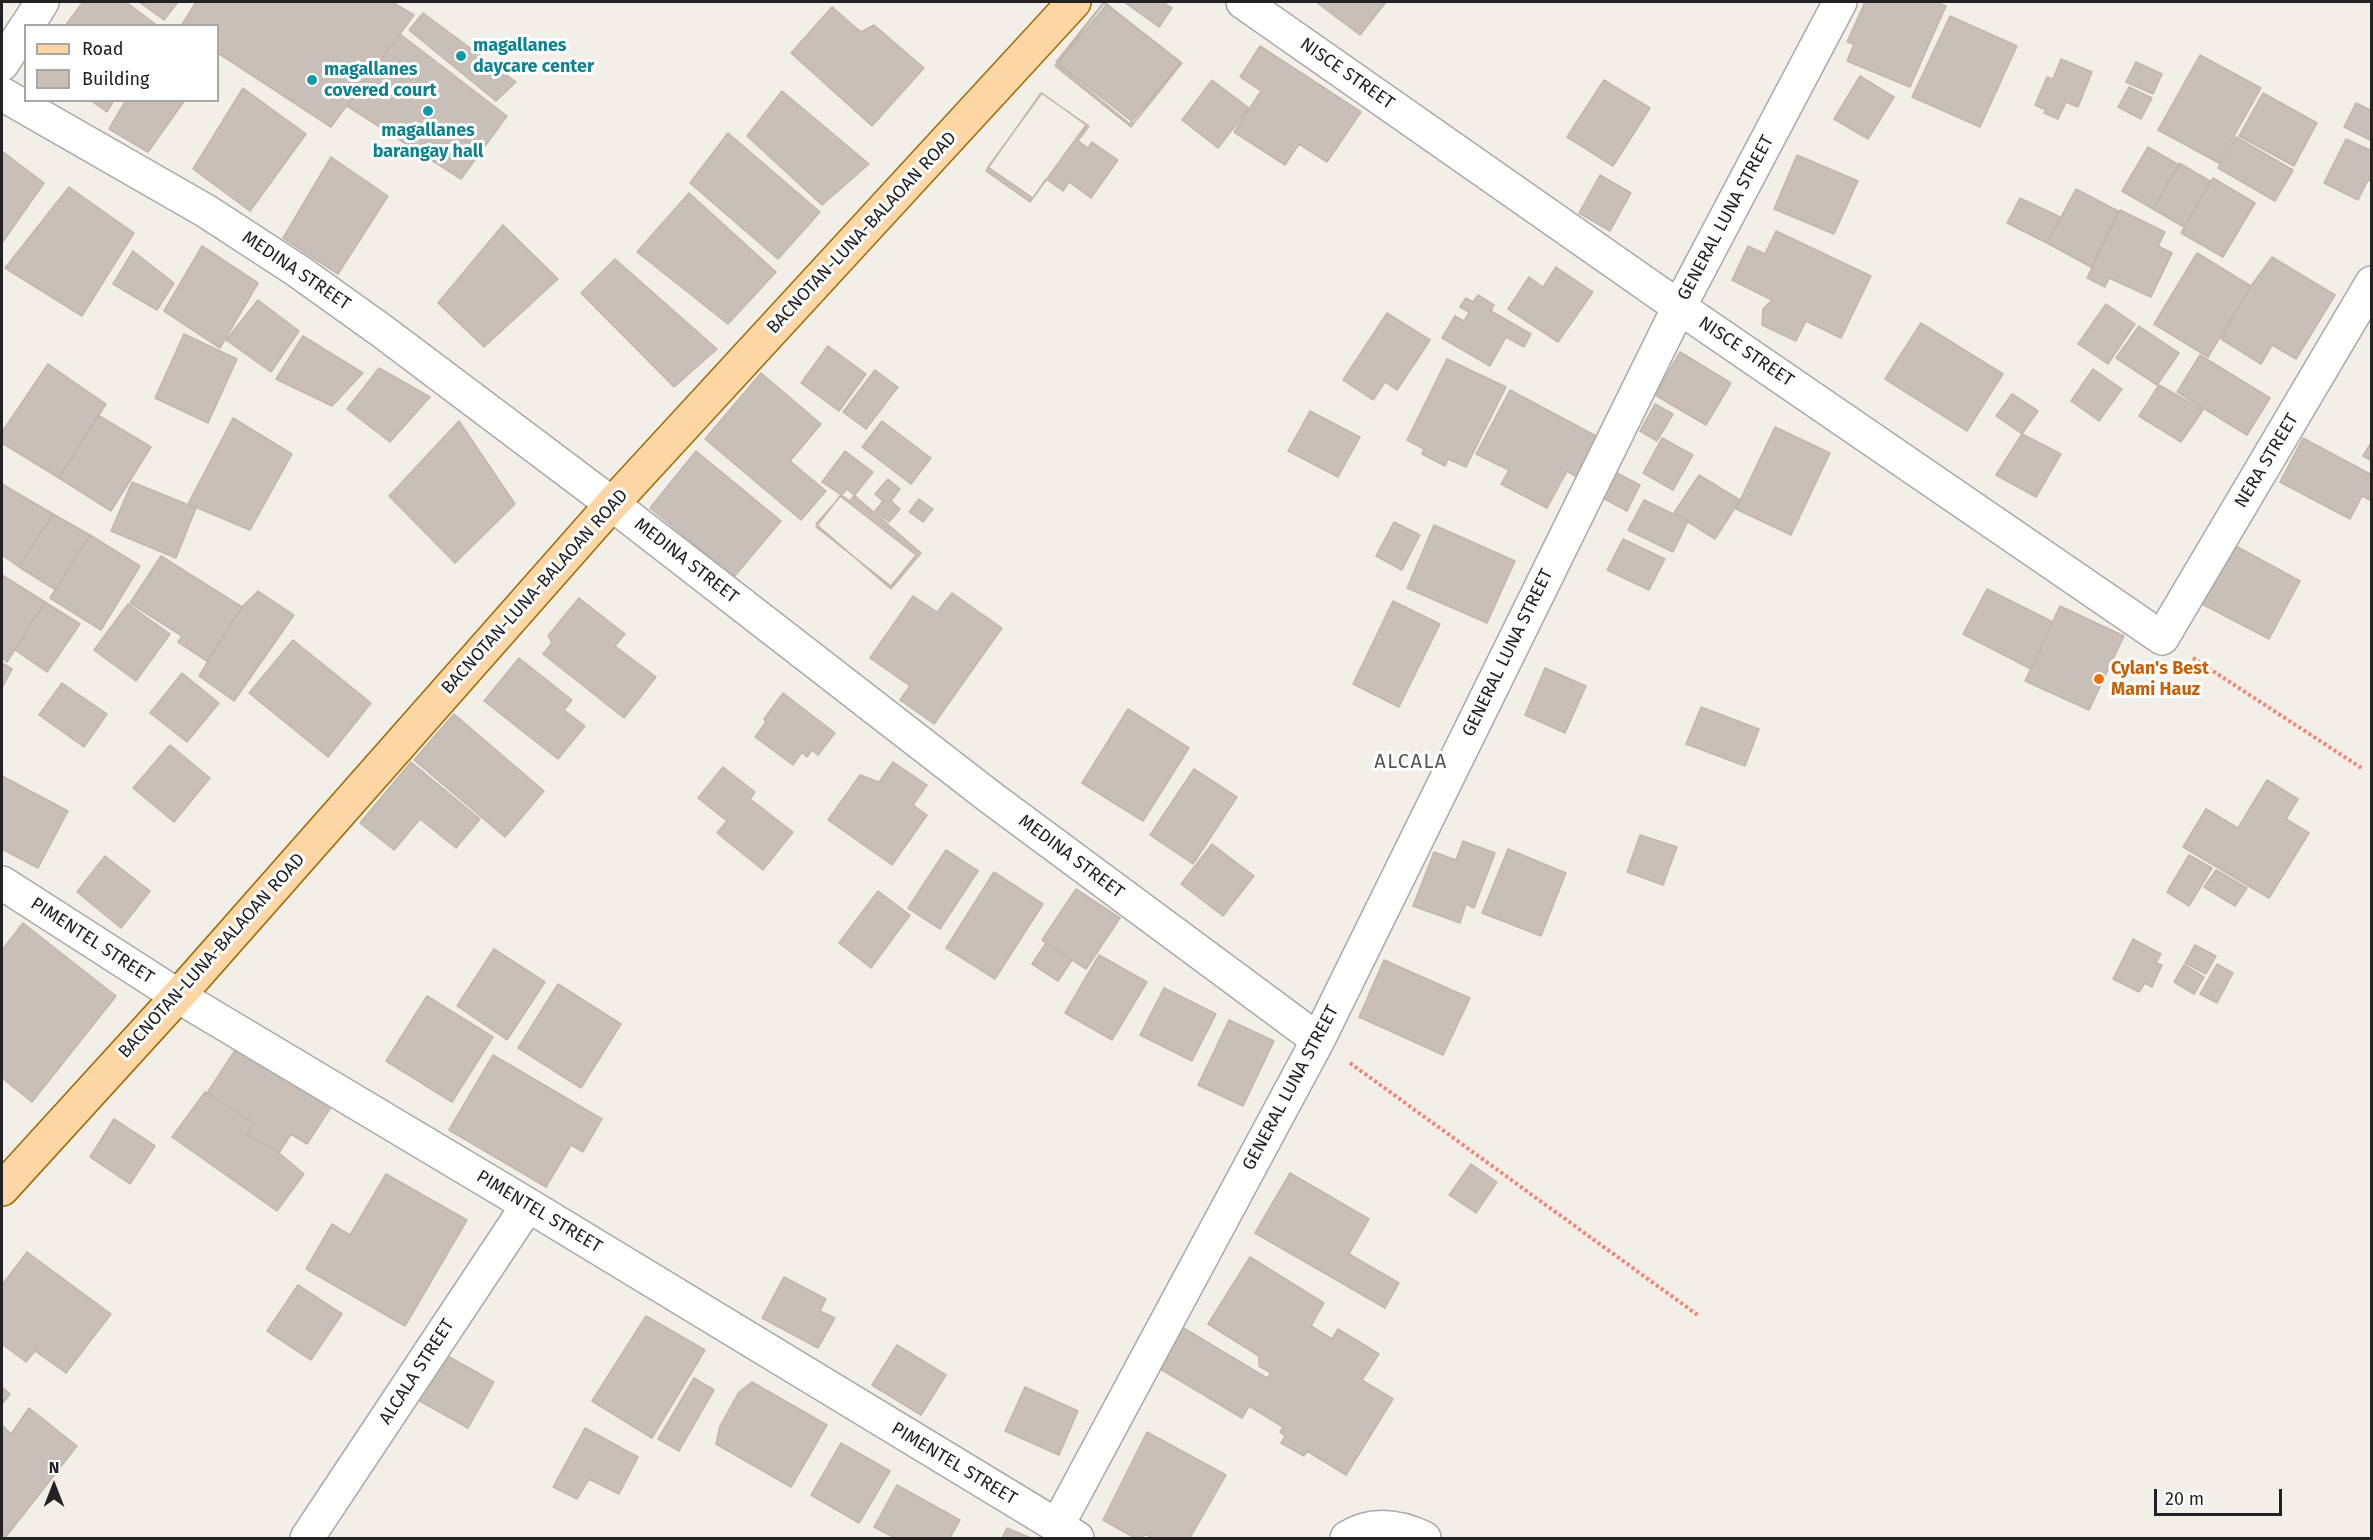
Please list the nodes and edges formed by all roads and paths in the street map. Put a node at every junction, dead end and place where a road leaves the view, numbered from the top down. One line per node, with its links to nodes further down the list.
1 (42, 2): 5 (street)
2 (1074, 2): 11 (main road, BACNOTAN-LUNA-BALAOAN ROAD)
3 (1243, 2): 10 (street, NISCE STREET)
4 (1840, 2): 10 (street, GENERAL LUNA STREET)
5 (27, 24)
6 (24, 29): 7 (street)
7 (2, 64)
8 (2, 94): 11 (street, MEDINA STREET)
9 (2372, 283): 12 (street, NERA STREET)
10 (1679, 307): 12 (street, NISCE STREET); 16 (street, GENERAL LUNA STREET)
11 (612, 504): 15 (main road, BACNOTAN-LUNA-BALAOAN ROAD); 16 (street, MEDINA STREET)
12 (2162, 638): 13 (path)
13 (2363, 769)
14 (2, 883): 15 (street, PIMENTEL STREET)
15 (178, 996): 17 (main road, BACNOTAN-LUNA-BALAOAN ROAD); 18 (street, PIMENTEL STREET)
16 (1318, 1040): 19 (path); 20 (street, GENERAL LUNA STREET)
17 (2, 1189)
18 (528, 1204): 20 (street, PIMENTEL STREET); 21 (street, ALCALA STREET)
19 (1699, 1316)
20 (1067, 1532)
21 (307, 1539)
22 (1347, 1539): 23 (street)
23 (1425, 1539)

